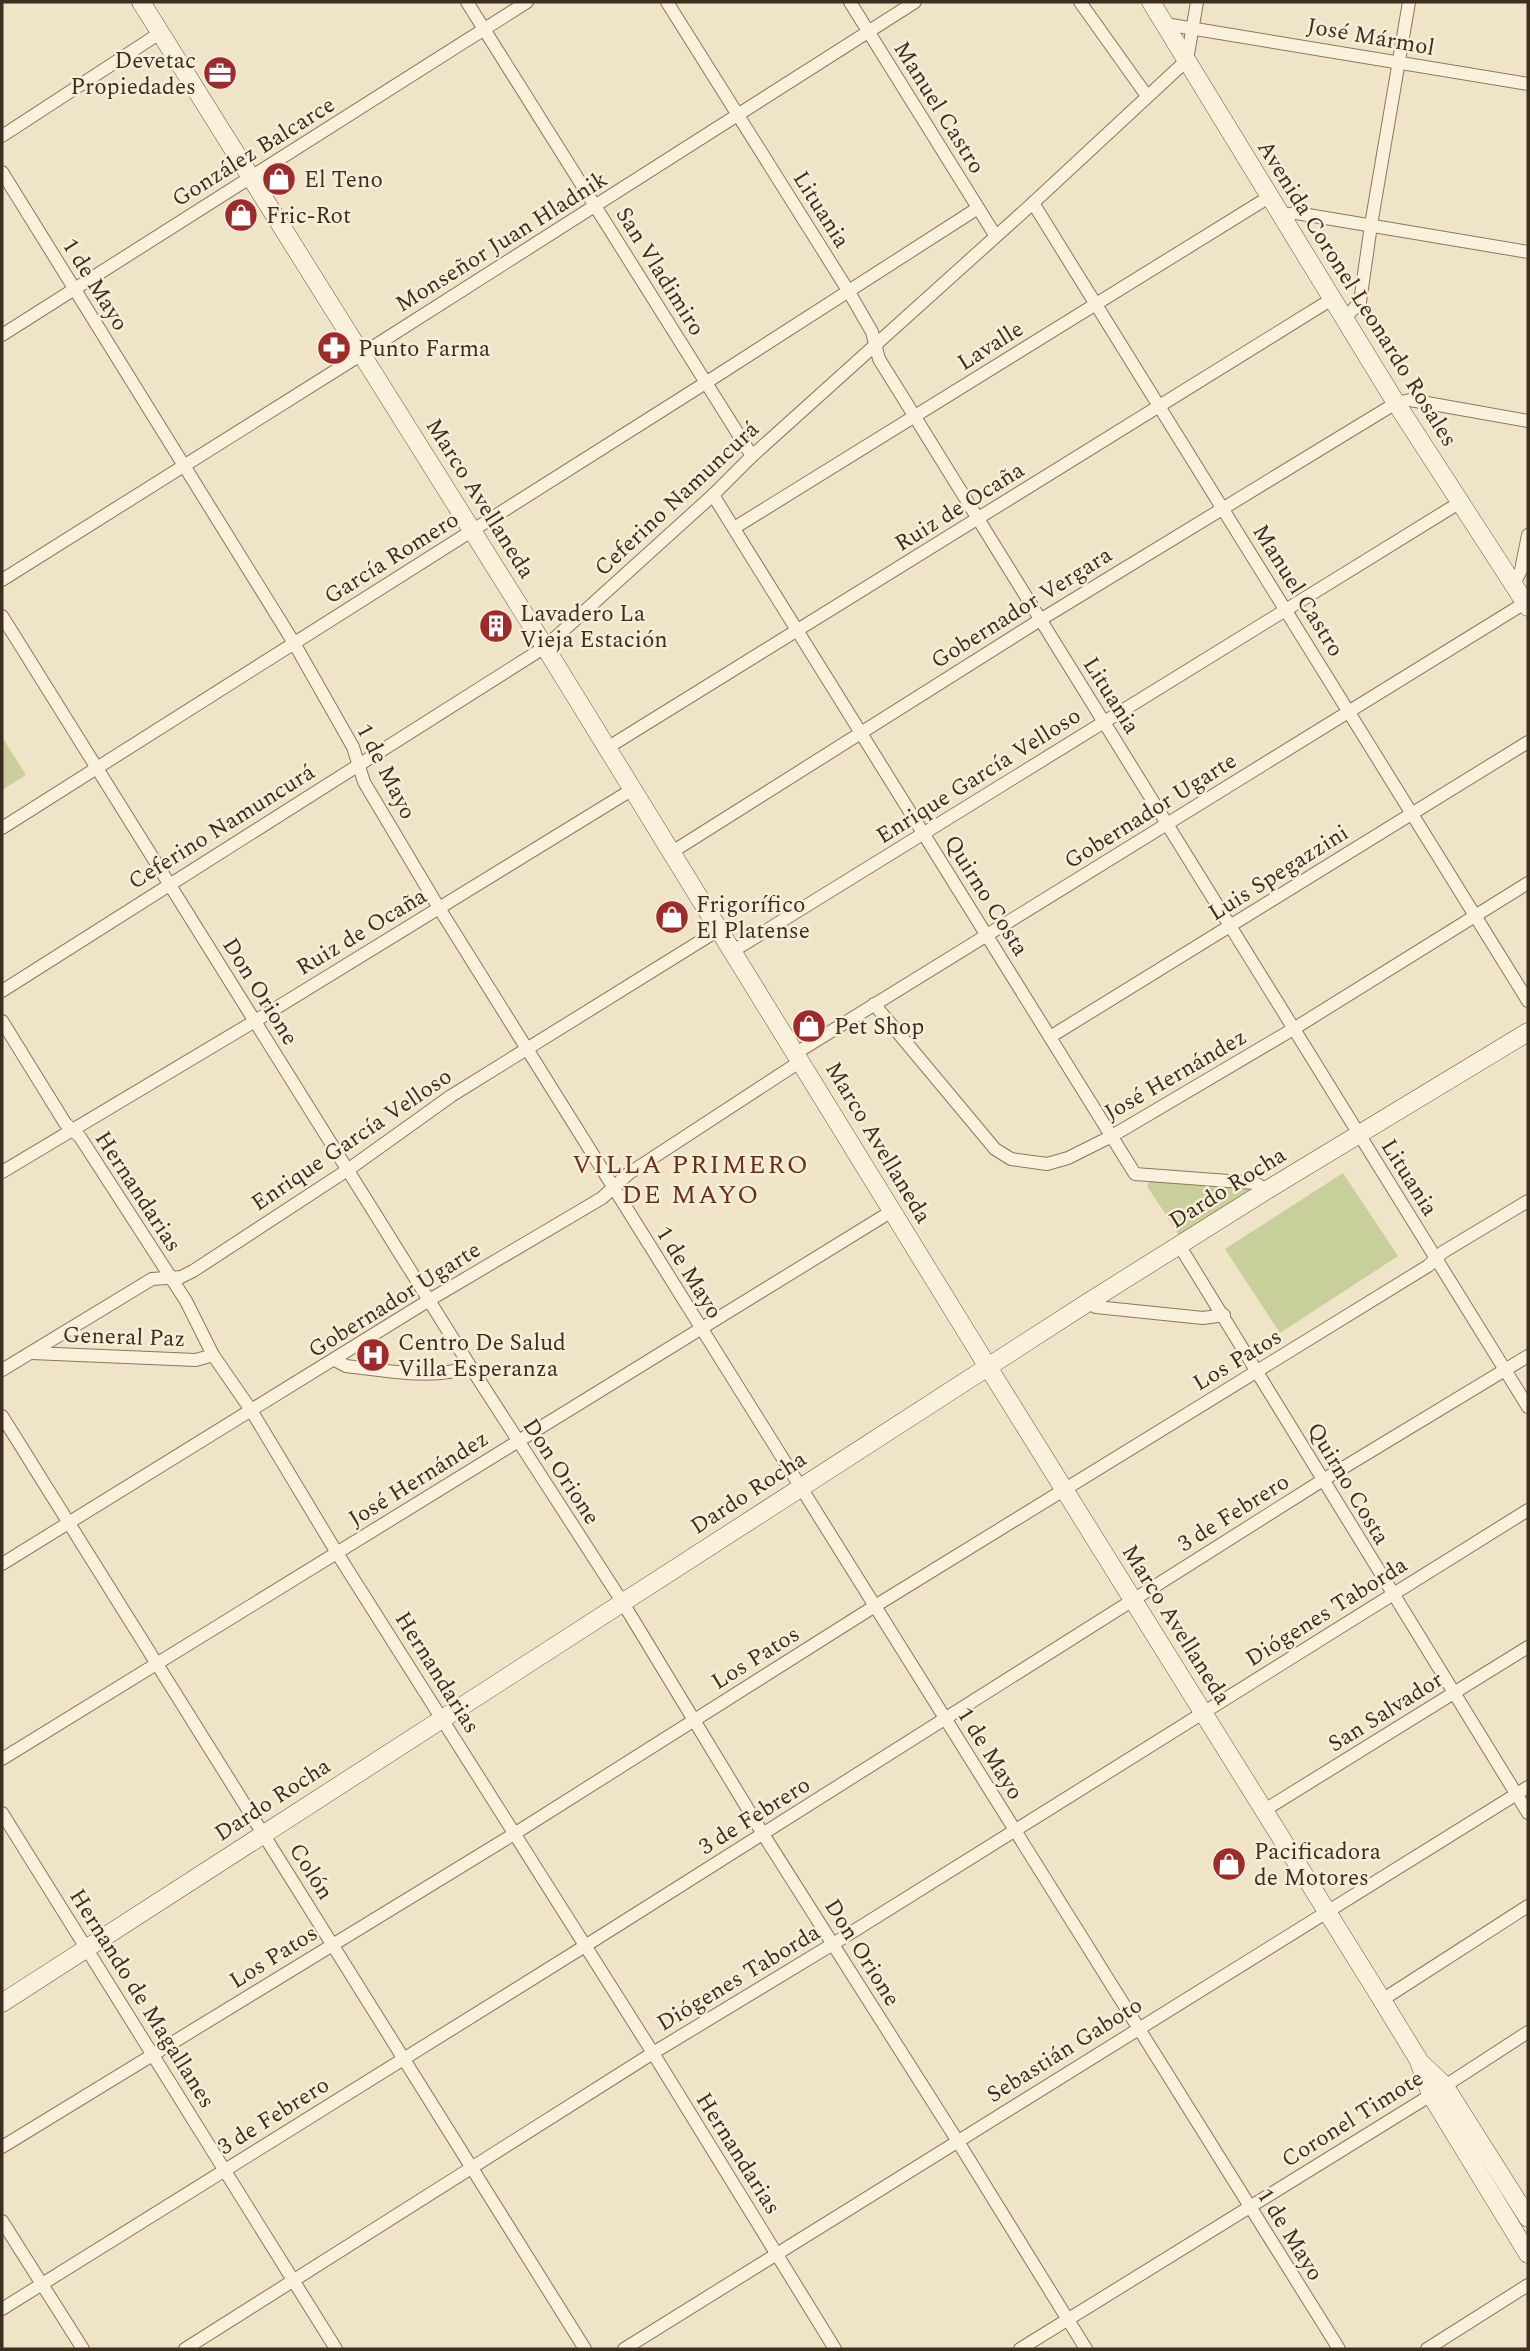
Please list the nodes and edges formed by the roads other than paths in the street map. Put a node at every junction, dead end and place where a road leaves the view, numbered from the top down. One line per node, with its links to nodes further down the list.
1 (141, 2): 15 (street, Marco Avellaneda)
2 (467, 2): 13 (street, San Vladimiro)
3 (527, 2): 13 (street, González Balcarce)
4 (667, 2): 20 (street, Lituania)
5 (850, 2): 14 (street, Manuel Castro)
6 (915, 2): 14 (street, Monseñor Juan Hladnik)
7 (1080, 2): 19 (street)
8 (1151, 2): 11 (street, Avenida Coronel Leonardo Rosales)
9 (1198, 2): 12 (street)
10 (1409, 2): 17 (street)
11 (1165, 24): 12 (street, José Mármol); 16 (street, Avenida Coronel Leonardo Rosales)
12 (1194, 27): 16 (street); 17 (street, José Mármol)
13 (484, 29): 23 (street, González Balcarce); 26 (street, San Vladimiro)
14 (869, 32): 20 (street, Monseñor Juan Hladnik); 27 (street, Manuel Castro)
15 (160, 33): 21 (street); 23 (street, Marco Avellaneda)
16 (1187, 60): 19 (street, Ceferino Namuncurá); 24 (street, Avenida Coronel Leonardo Rosales)
17 (1400, 62): 18 (street, José Mármol); 29 (street)
18 (1528, 85)
19 (1147, 96): 25 (street, Ceferino Namuncurá)
20 (738, 116): 26 (street, Monseñor Juan Hladnik); 33 (street, Lituania)
21 (2, 136)
22 (2, 172): 32 (street, 1 de Mayo)
23 (251, 177): 32 (street, González Balcarce); 39 (street, Marco Avellaneda)
24 (1269, 197): 28 (street, Avenida Coronel Leonardo Rosales); 35 (street, Lavalle)
25 (1033, 203): 30 (street, Ceferino Namuncurá); 35 (street, Manuel Castro)
26 (596, 205): 39 (street, Monseñor Juan Hladnik); 40 (street, San Vladimiro)
27 (978, 208): 30 (street, Manuel Castro); 33 (street, García Romero)
28 (1280, 216): 29 (street); 34 (street, Avenida Coronel Leonardo Rosales)
29 (1371, 225): 31 (street); 36 (street)
30 (995, 235): 38 (street, Ceferino Namuncurá)
31 (1528, 252)
32 (75, 288): 37 (street, González Balcarce); 46 (street, 1 de Mayo)
33 (849, 292): 38 (street, Lituania); 40 (street, García Romero)
34 (1332, 299): 36 (street, Avenida Coronel Leonardo Rosales); 42 (street, Ruiz de Ocaña)
35 (1095, 304): 42 (street, Manuel Castro); 43 (street, Lavalle)
36 (1345, 318): 41 (street, Avenida Coronel Leonardo Rosales)
37 (2, 335)
38 (874, 344): 43 (street, Lituania); 45 (street, Ceferino Namuncurá)
39 (362, 354): 46 (street, Monseñor Juan Hladnik); 52 (street, Marco Avellaneda)
40 (707, 383): 45 (street, San Vladimiro); 52 (street, García Romero)
41 (1395, 403): 44 (street); 48 (street, Avenida Coronel Leonardo Rosales); 49 (street, Gobernador Vergara)
42 (1161, 407): 49 (street, Manuel Castro); 50 (street, Ruiz de Ocaña)
43 (915, 417): 50 (street, Lituania); 51 (street, Lavalle)
44 (1528, 421)
45 (752, 456): 47 (street, Ceferino Namuncurá)
46 (183, 466): 54 (street, Monseñor Juan Hladnik); 61 (street, 1 de Mayo)
47 (713, 495): 51 (street, Quirno Costa); 62 (street, Ceferino Namuncurá)
48 (1460, 503): 55 (street, Avenida Coronel Leonardo Rosales); 57 (street, Enrique García Velloso)
49 (1224, 508): 57 (street, Manuel Castro); 59 (street, Gobernador Vergara)
50 (978, 519): 59 (street, Lituania); 60 (street, Ruiz de Ocaña)
51 (734, 528): 60 (street, Quirno Costa)
52 (473, 530): 61 (street, García Romero); 62 (street, Marco Avellaneda)
53 (1528, 535): 55 (street)
54 (2, 580)
55 (1514, 584): 56 (street, Avenida Coronel Leonardo Rosales)
56 (1527, 604): 63 (street, Gobernador Ugarte)
57 (1287, 610): 63 (street, Manuel Castro); 64 (street, Enrique García Velloso)
58 (2, 616): 69 (street, Don Orione)
59 (1040, 620): 64 (street, Lituania); 65 (street, Gobernador Vergara)
60 (799, 631): 65 (street, Quirno Costa); 67 (street, Ruiz de Ocaña)
61 (294, 643): 68 (street, 1 de Mayo); 69 (street, García Romero)
62 (545, 647): 67 (street, Marco Avellaneda); 68 (street, Ceferino Namuncurá)
63 (1350, 711): 71 (street, Manuel Castro); 72 (street, Gobernador Ugarte)
64 (1104, 722): 72 (street, Lituania); 74 (street, Enrique García Velloso)
65 (860, 732): 74 (street, Quirno Costa); 75 (street, Gobernador Vergara)
66 (1528, 742): 71 (street, Luis Spegazzini)
67 (607, 748): 70 (street, Marco Avellaneda)
68 (358, 765): 76 (street, Ceferino Namuncurá); 78 (street, 1 de Mayo)
69 (97, 768): 73 (street, García Romero); 76 (street, Don Orione)
70 (633, 789): 75 (street, Marco Avellaneda); 78 (street, Ruiz de Ocaña)
71 (1412, 814): 79 (street, Manuel Castro); 80 (street, Luis Spegazzini)
72 (1167, 823): 80 (street, Lituania); 82 (street, Gobernador Ugarte)
73 (2, 828)
74 (925, 834): 82 (street, Quirno Costa); 83 (street, Enrique García Velloso)
75 (672, 852): 81 (street, Marco Avellaneda)
76 (170, 883): 84 (street, Ceferino Namuncurá); 88 (street, Don Orione)
77 (1528, 883): 79 (street, José Hernández)
78 (439, 908): 88 (street, Ruiz de Ocaña); 92 (street, 1 de Mayo)
79 (1475, 915): 85 (street, Manuel Castro); 89 (street, José Hernández)
80 (1231, 926): 89 (street, Lituania); 91 (street, Luis Spegazzini)
81 (720, 929): 83 (street, Marco Avellaneda); 92 (street, Enrique García Velloso)
82 (987, 936): 86 (street, Gobernador Ugarte); 91 (street, Quirno Costa)
83 (733, 951): 93 (street, Marco Avellaneda)
84 (2, 991)
85 (1528, 1001)
86 (874, 1004): 93 (street, Gobernador Ugarte); 95 (street, José Hernández)
87 (2, 1021): 94 (street, Hernandarias)
88 (255, 1021): 94 (street, Ruiz de Ocaña); 97 (street, Don Orione)
89 (1295, 1028): 95 (street, José Hernández); 96 (street, Lituania)
90 (1528, 1032): 96 (street, Dardo Rocha)
91 (1050, 1037): 95 (street, Quirno Costa)
92 (527, 1047): 97 (street, Enrique García Velloso); 99 (street, 1 de Mayo)
93 (798, 1057): 99 (street, Gobernador Ugarte); 102 (street, Marco Avellaneda)
94 (73, 1130): 98 (street, Ruiz de Ocaña); 105 (street, Hernandarias)
95 (1112, 1136): 100 (street, Quirno Costa)
96 (1360, 1136): 100 (street, Dardo Rocha); 104 (street, Lituania)
97 (349, 1169): 105 (street, Enrique García Velloso); 106 (street, Don Orione)
98 (2, 1172)
99 (614, 1189): 106 (street, Gobernador Ugarte); 109 (street, 1 de Mayo)
100 (1267, 1190): 103 (street, Dardo Rocha)
101 (1528, 1201): 104 (street, Los Patos)
102 (892, 1211): 109 (street, José Hernández); 115 (street, Marco Avellaneda)
103 (1180, 1245): 107 (street, Dardo Rocha); 108 (street, Quirno Costa)
104 (1437, 1258): 117 (street, Lituania); 118 (street, Los Patos)
105 (169, 1277): 110 (street, Enrique García Velloso); 111 (street, Hernandarias)
106 (431, 1299): 113 (street, Gobernador Ugarte); 114 (street, Don Orione)
107 (1087, 1303): 108 (street); 115 (street, Dardo Rocha)
108 (1224, 1315): 118 (street, Quirno Costa)
109 (701, 1330): 122 (street, José Hernández); 124 (street, 1 de Mayo)
110 (32, 1353): 111 (street, General Paz); 116 (street, Enrique García Velloso)
111 (214, 1354): 120 (street, Hernandarias)
112 (1528, 1356): 117 (street, 3 de Febrero)
113 (335, 1360): 114 (street); 120 (street, Gobernador Ugarte)
114 (470, 1366): 122 (street, Don Orione)
115 (988, 1367): 124 (street, Dardo Rocha); 125 (street, Marco Avellaneda)
116 (2, 1370)
117 (1505, 1370): 119 (street, Lituania); 123 (street, 3 de Febrero)
118 (1256, 1371): 123 (street, Quirno Costa); 125 (street, Los Patos)
119 (1528, 1407)
120 (251, 1410): 127 (street, Gobernador Ugarte); 128 (street, Hernandarias)
121 (2, 1416): 127 (street, Colón)
122 (518, 1441): 128 (street, José Hernández); 132 (street, Don Orione)
123 (1323, 1480): 130 (street, Quirno Costa); 131 (street, 3 de Febrero)
124 (802, 1486): 132 (street, Dardo Rocha); 133 (street, 1 de Mayo)
125 (1065, 1489): 131 (street, Marco Avellaneda); 133 (street, Los Patos)
126 (1528, 1510): 130 (street, Diógenes Taborda)
127 (68, 1522): 129 (street, Gobernador Ugarte); 135 (street, Colón)
128 (337, 1553): 135 (street, José Hernández); 138 (street, Hernandarias)
129 (2, 1564)
130 (1393, 1594): 136 (street, Quirno Costa); 137 (street, Diógenes Taborda)
131 (1133, 1601): 137 (street, Marco Avellaneda); 139 (street, 3 de Febrero)
132 (623, 1603): 138 (street, Dardo Rocha); 140 (street, Don Orione)
133 (875, 1606): 139 (street, 1 de Mayo); 140 (street, Los Patos)
134 (1528, 1647): 136 (street, San Salvador)
135 (156, 1664): 141 (street, José Hernández); 147 (street, Colón)
136 (1456, 1692): 142 (street, Quirno Costa); 143 (street, San Salvador)
137 (1203, 1712): 143 (street, Marco Avellaneda); 146 (street, Diógenes Taborda)
138 (444, 1719): 147 (street, Dardo Rocha); 148 (street, Hernandarias)
139 (945, 1719): 146 (street, 1 de Mayo); 149 (street, 3 de Febrero)
140 (694, 1720): 148 (street, Los Patos); 149 (street, Don Orione)
141 (2, 1759)
142 (1523, 1790): 144 (street, Quirno Costa); 151 (street, Sebastián Gaboto)
143 (1263, 1811): 151 (street, Marco Avellaneda)
144 (1528, 1812)
145 (2, 1813): 155 (street, Hernando de Magallanes)
146 (1015, 1830): 153 (street, Diógenes Taborda); 158 (street, 1 de Mayo)
147 (264, 1832): 152 (street, Colón); 155 (street, Dardo Rocha)
148 (514, 1834): 152 (street, Los Patos); 154 (street, Hernandarias)
149 (763, 1834): 153 (street, Don Orione); 154 (street, 3 de Febrero)
150 (1528, 1906): 156 (street)
151 (1325, 1912): 156 (street, Marco Avellaneda); 158 (street, Sebastián Gaboto)
152 (333, 1944): 161 (street, Los Patos); 162 (street, Colón)
153 (833, 1944): 160 (street, Diógenes Taborda); 164 (street, Don Orione)
154 (585, 1946): 160 (street, Hernandarias); 162 (street, 3 de Febrero)
155 (87, 1948): 157 (street, Dardo Rocha); 161 (street, Hernando de Magallanes)
156 (1382, 2000): 163 (street, Marco Avellaneda)
157 (2, 2003)
158 (1137, 2028): 164 (street, Sebastián Gaboto); 168 (street, 1 de Mayo)
159 (1528, 2032): 163 (street, Coronel Timote)
160 (653, 2053): 167 (street, Diógenes Taborda); 171 (street, Hernandarias)
161 (154, 2055): 165 (street, Los Patos); 166 (street, Hernando de Magallanes)
162 (405, 2059): 166 (street, 3 de Febrero); 167 (street, Colón)
163 (1437, 2090): 168 (street, Coronel Timote); 169 (street, Marco Avellaneda); 172 (street, Marco Avellaneda)
164 (957, 2140): 171 (street, Sebastián Gaboto); 177 (street, Don Orione)
165 (2, 2147)
166 (226, 2169): 173 (street, Hernando de Magallanes); 174 (street, 3 de Febrero)
167 (473, 2169): 173 (street, Diógenes Taborda); 181 (street, Colón)
168 (1249, 2206): 177 (street, Coronel Timote); 186 (street, 1 de Mayo)
169 (1528, 2218)
170 (2, 2221): 174 (street)
171 (777, 2254): 182 (street, Sebastián Gaboto); 183 (street, Hernandarias)
172 (1528, 2254)
173 (294, 2281): 179 (street, Diógenes Taborda); 180 (street, Hernando de Magallanes)
174 (42, 2283): 176 (street, 3 de Febrero); 178 (street)
175 (1528, 2285): 187 (street)
176 (2, 2309)
177 (1067, 2319): 184 (street, Coronel Timote); 185 (street, Don Orione)
178 (83, 2349)
179 (185, 2349)
180 (336, 2349)
181 (585, 2349)
182 (624, 2349)
183 (835, 2349)
184 (1020, 2349)
185 (1086, 2349)
186 (1339, 2349)
187 (1427, 2349)

